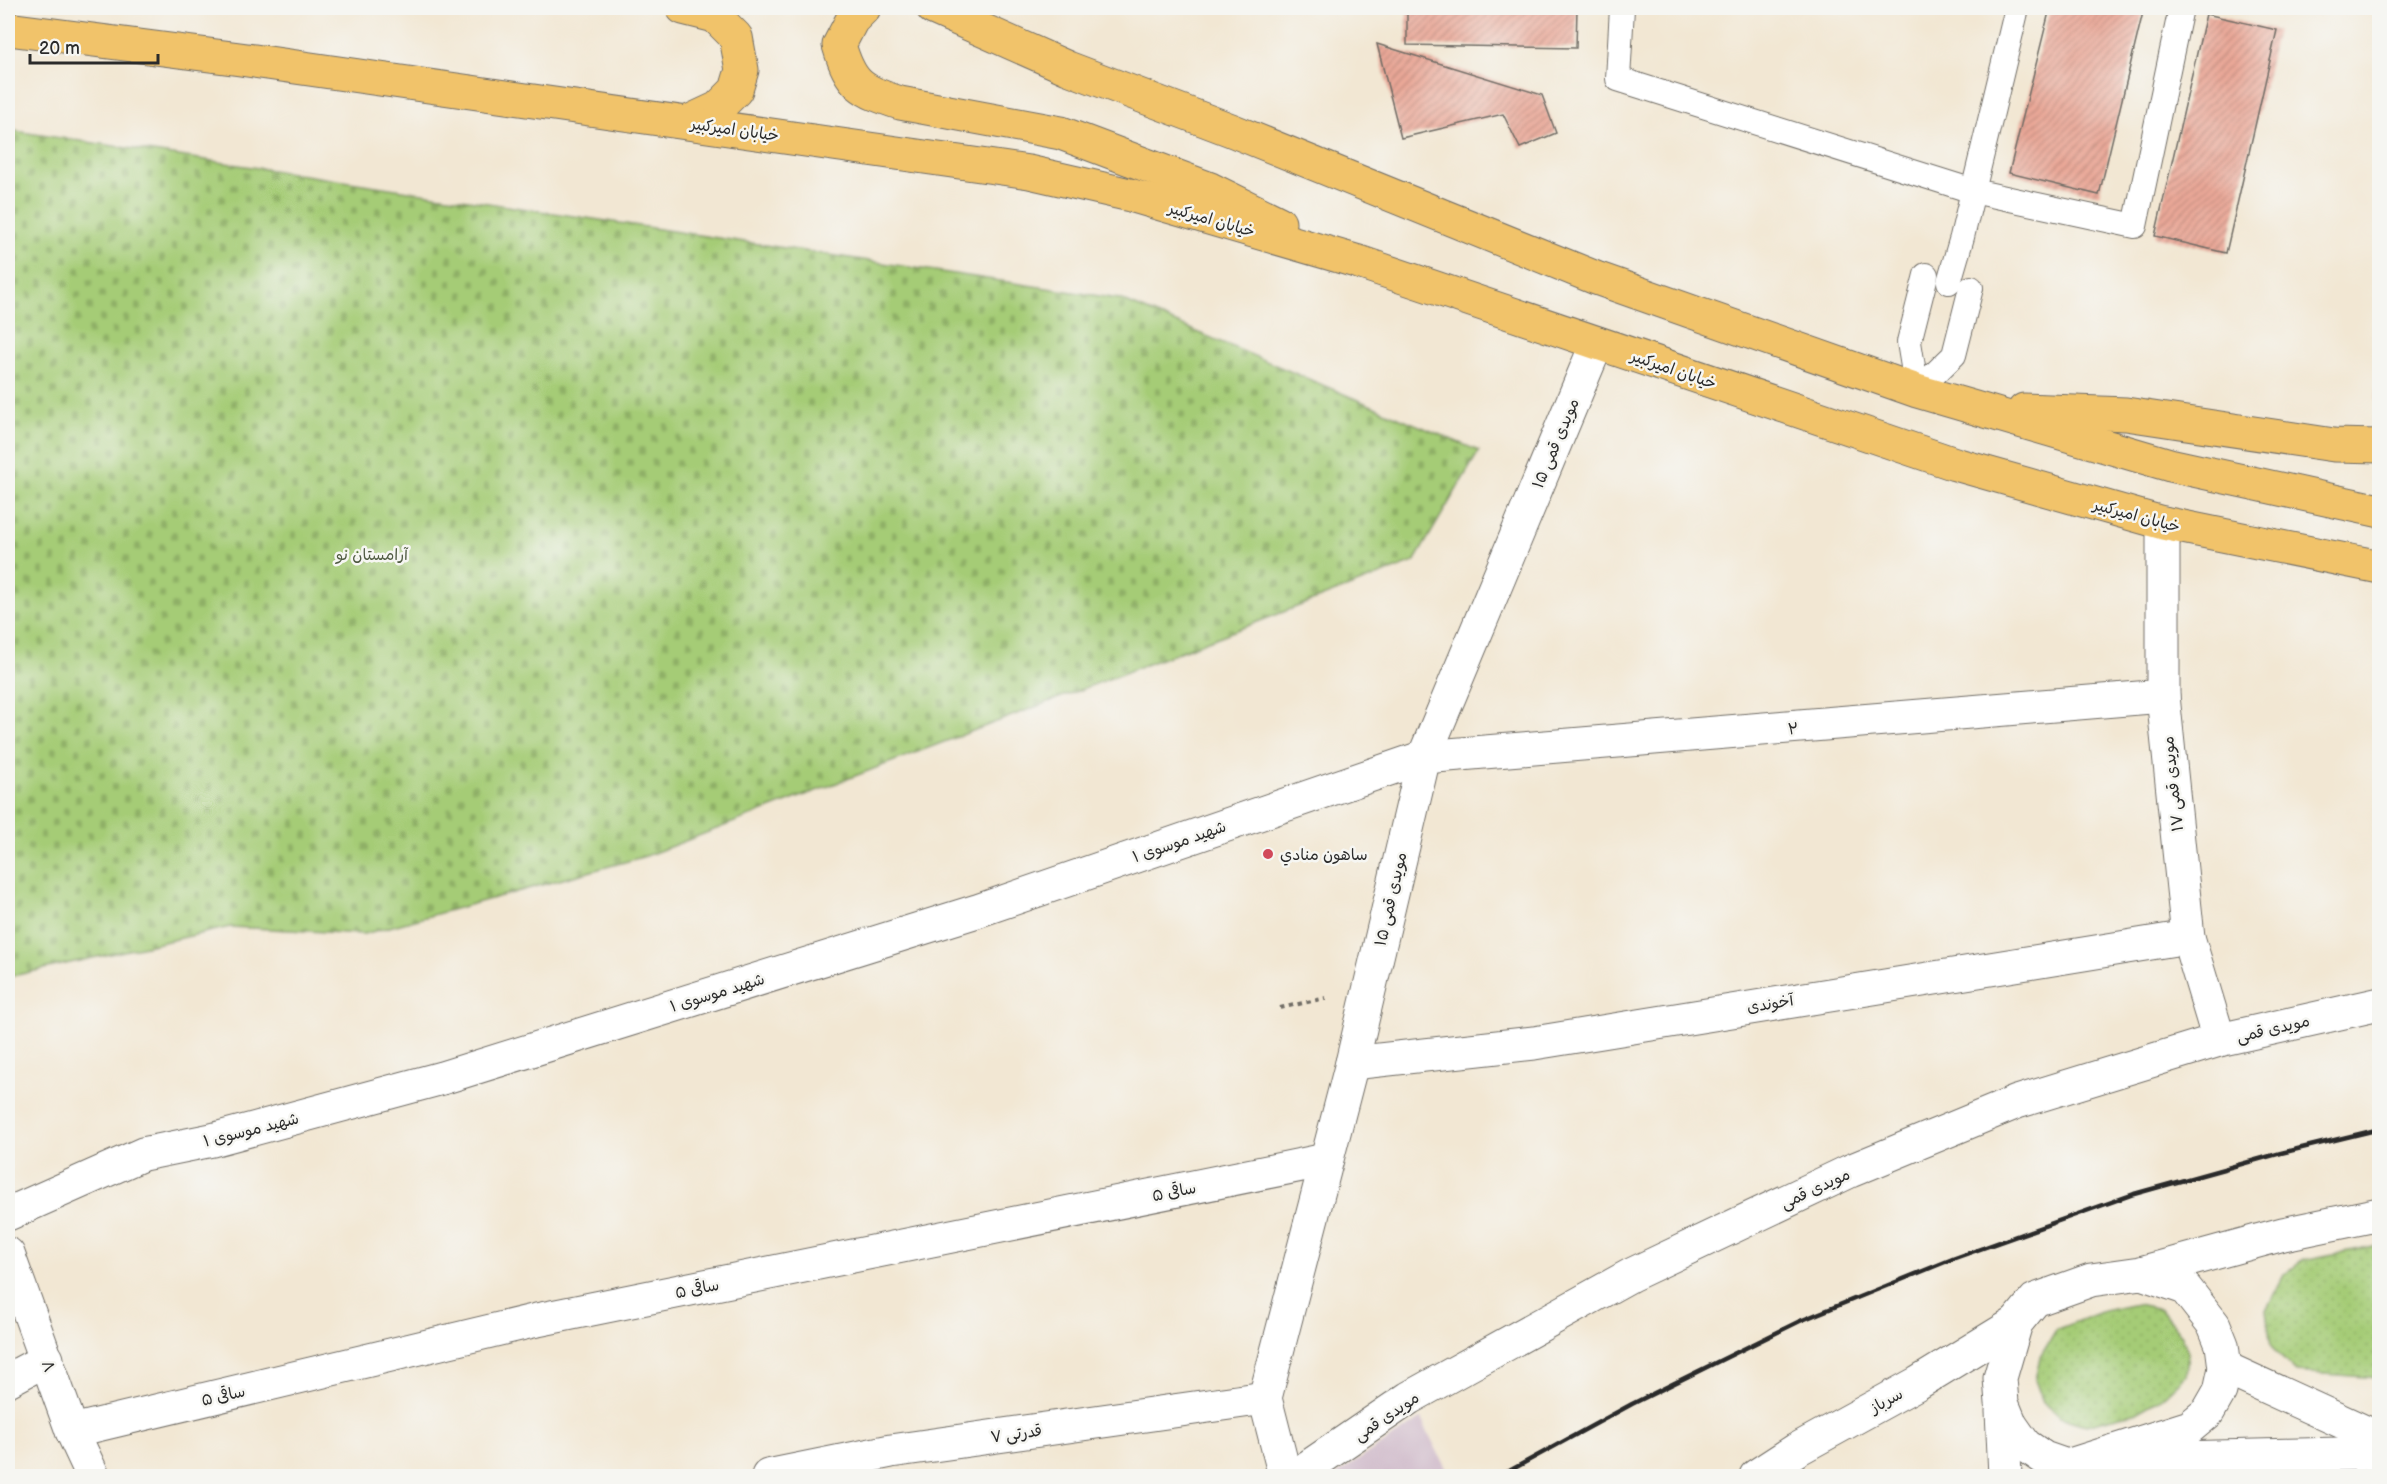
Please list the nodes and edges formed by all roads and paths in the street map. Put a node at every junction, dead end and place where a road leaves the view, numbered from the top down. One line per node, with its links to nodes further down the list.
1 (683, 8): 8 (main road)
2 (864, 8): 10 (main road)
3 (933, 8): 13 (main road)
4 (1622, 8): 9 (lane)
5 (2017, 8): 9 (lane)
6 (2181, 8): 9 (lane)
7 (8, 29): 8 (main road, خیابان امیرکبیر)
8 (688, 122): 10 (main road, خیابان امیرکبیر)
9 (1973, 190): 13 (lane)
10 (1359, 262): 12 (main road, خیابان امیرکبیر)
11 (1926, 275): 13 (lane)
12 (1597, 343): 17 (main road, خیابان امیرکبیر); 20 (street, مویدی قمی ۱۵)
13 (1917, 391): 14 (main road)
14 (1972, 408): 15 (main road); 16 (main road)
15 (2379, 446)
16 (2379, 511)
17 (2163, 523): 18 (main road, خیابان امیرکبیر); 19 (street, مویدی قمی ۱۷)
18 (2379, 567)
19 (2163, 696): 20 (street, ۲); 21 (street, مویدی قمی ۱۷)
20 (1424, 757): 24 (street, مویدی قمی ۱۵); 26 (street, شهید موسوی ۱)
21 (2188, 937): 23 (street, مویدی قمی ۱۷); 24 (street, آخوندی)
22 (2379, 1004): 23 (street, مویدی قمی)
23 (2219, 1040): 45 (street, مویدی قمی)
24 (1353, 1063): 25 (street, مویدی قمی ۱۵)
25 (1326, 1160): 34 (street, مویدی قمی ۱۵); 36 (street, ساقی ۵)
26 (8, 1214)
27 (2379, 1214): 29 (street)
28 (8, 1254): 31 (street, ۸)
29 (2140, 1273): 30 (street); 32 (street)
30 (2016, 1323): 35 (street); 46 (street, سرباز)
31 (47, 1359): 33 (street); 36 (street, ۸)
32 (2225, 1368): 37 (street); 41 (street)
33 (8, 1380)
34 (1265, 1398): 39 (street, قدرتی ۷); 44 (street, مویدی قمی ۱۵)
35 (2002, 1403): 41 (street); 47 (street)
36 (72, 1431): 42 (street, ۸)
37 (2379, 1439)
38 (2379, 1453): 40 (street)
39 (894, 1464): 43 (street, قدرتی ۷)
40 (2285, 1467): 41 (street)
41 (2071, 1468)
42 (93, 1476)
43 (768, 1476)
44 (1285, 1476)
45 (1295, 1476)
46 (1756, 1476)
47 (2005, 1476)

